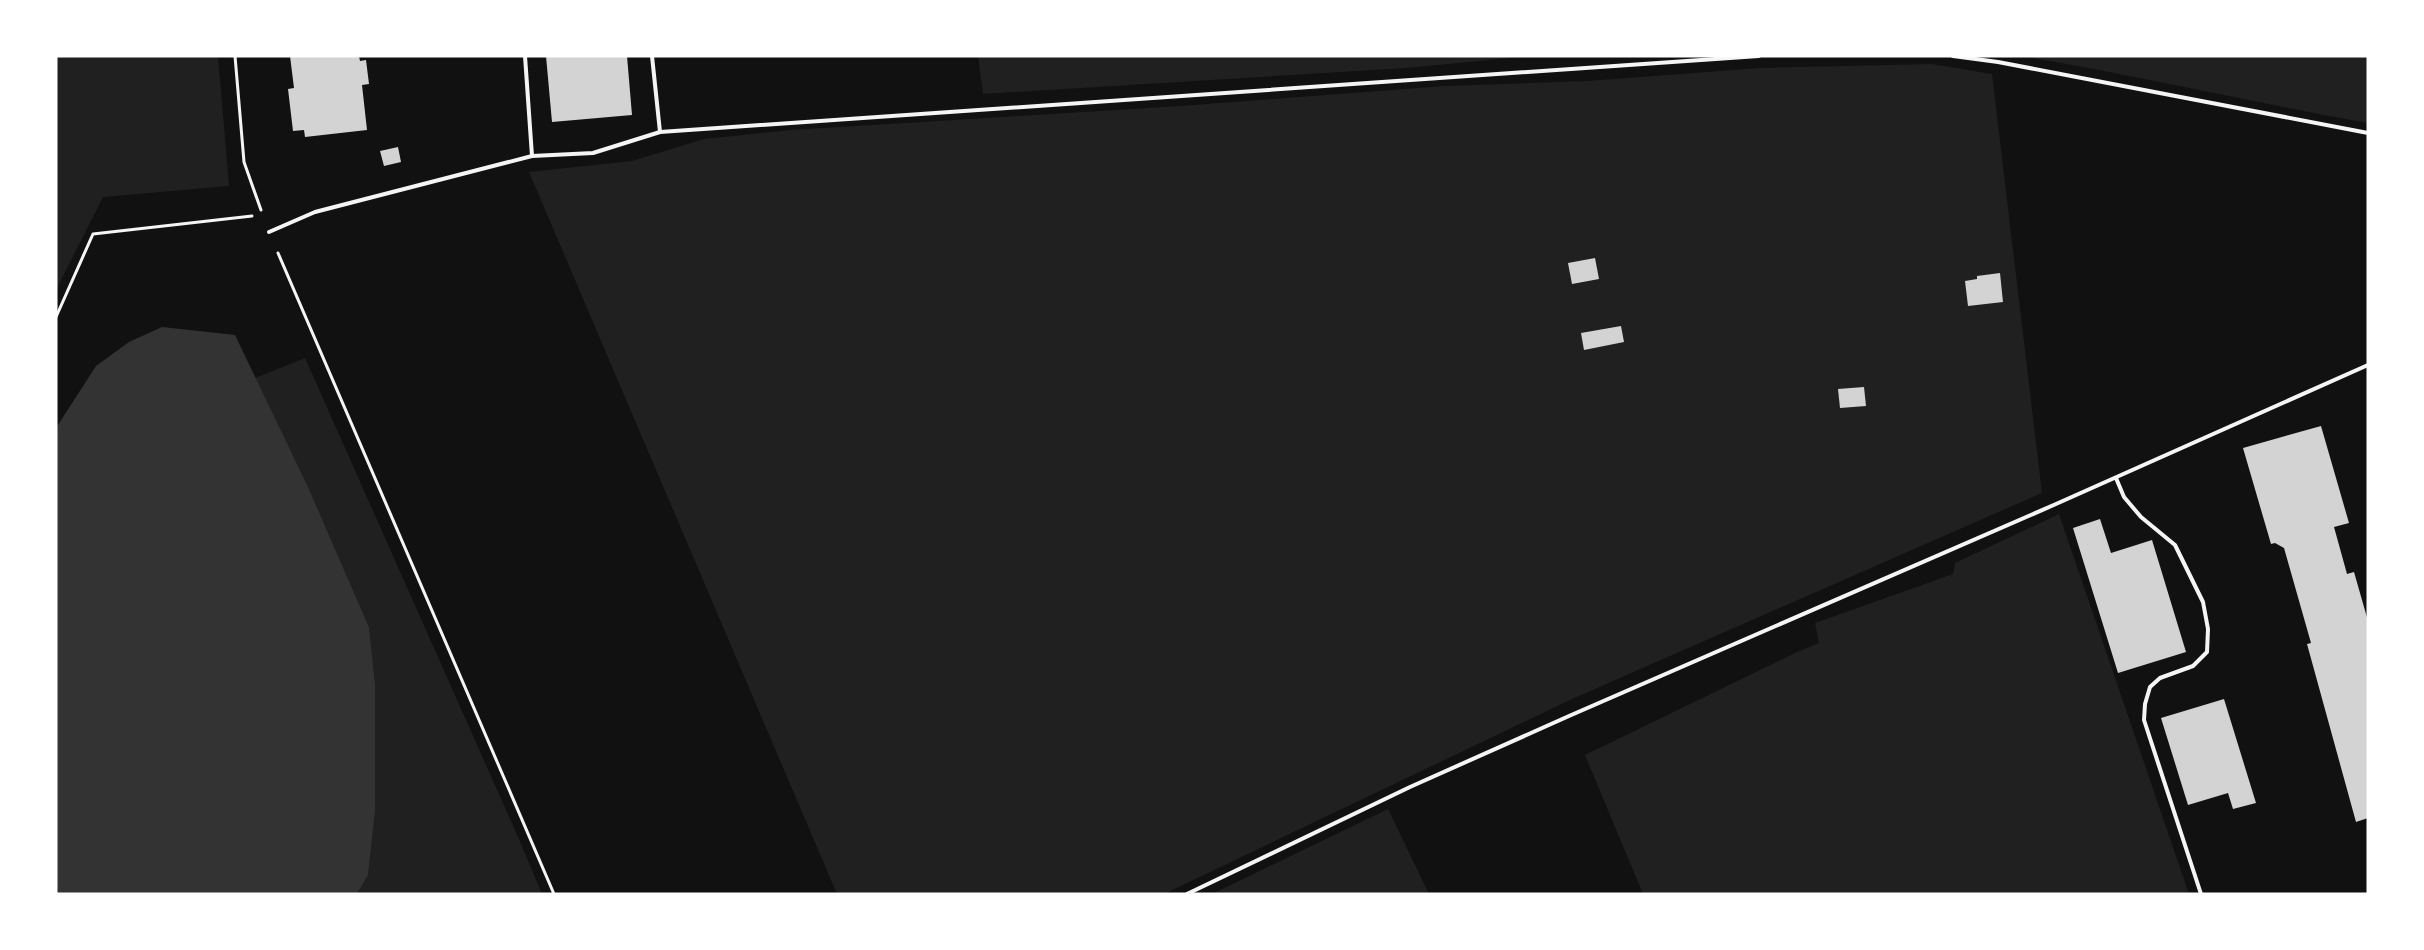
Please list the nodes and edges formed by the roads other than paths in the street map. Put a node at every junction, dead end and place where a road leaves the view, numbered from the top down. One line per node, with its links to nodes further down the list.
1 (525, 56): 7 (lane)
2 (652, 56): 5 (lane)
3 (1759, 56): 5 (lane)
4 (1953, 56): 6 (lane)
5 (660, 132): 7 (lane)
6 (2368, 133)
7 (532, 156): 8 (lane)
8 (269, 232)
9 (2368, 365): 10 (lane)
10 (2116, 478): 11 (lane); 12 (lane)
11 (1187, 894)
12 (2201, 894)

